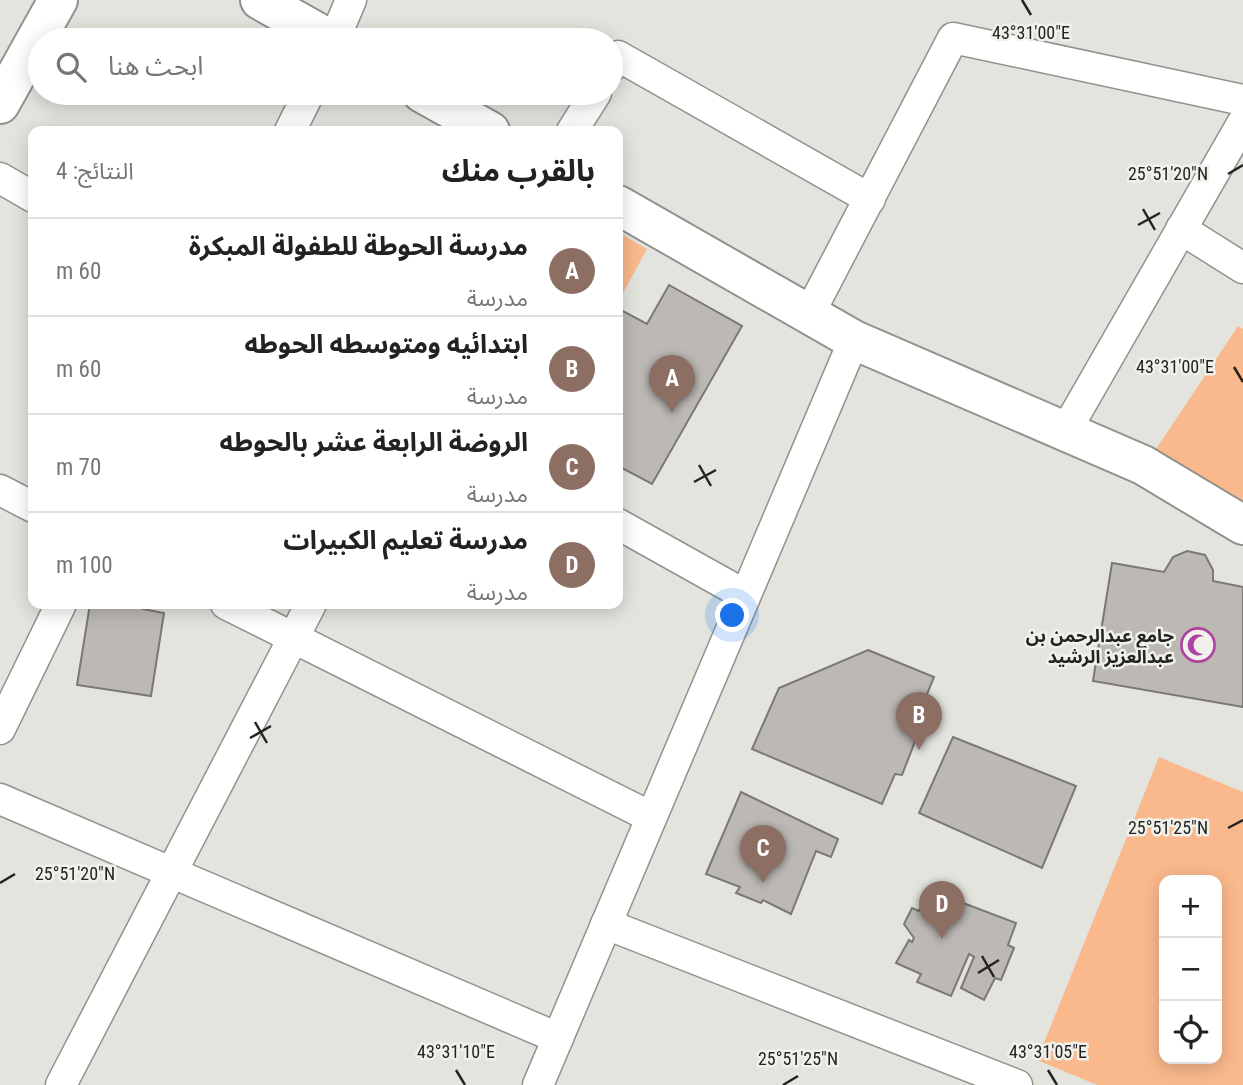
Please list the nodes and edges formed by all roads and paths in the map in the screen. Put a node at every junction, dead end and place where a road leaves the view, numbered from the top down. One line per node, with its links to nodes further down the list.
1 (58, 0): 4 (street)
2 (260, 0): 5 (street)
3 (351, 0): 6 (street)
4 (42, 28)
5 (311, 28)
6 (338, 28)
7 (28, 54): 10 (street)
8 (623, 59): 20 (street)
9 (1243, 100): 20 (street)
10 (0, 104)
11 (303, 105): 15 (street)
12 (443, 105): 16 (street)
13 (588, 105): 17 (street)
14 (1243, 122): 22 (street)
15 (292, 126)
16 (481, 126)
17 (575, 126)
18 (0, 178): 19 (street)
19 (28, 194)
20 (870, 199): 24 (street)
21 (623, 208): 24 (street)
22 (1181, 229): 23 (street); 26 (street)
23 (1243, 268)
24 (809, 314): 25 (street)
25 (853, 340): 26 (street); 31 (street)
26 (1065, 432): 29 (street)
27 (0, 490): 28 (street)
28 (28, 504)
29 (1243, 525)
30 (623, 527): 31 (street)
31 (745, 595): 38 (street)
32 (59, 609): 36 (street)
33 (236, 609): 35 (street)
34 (308, 609): 35 (street)
35 (293, 637): 38 (street); 39 (street)
36 (0, 729)
37 (0, 799): 39 (street)
38 (652, 817): 40 (street)
39 (170, 872): 41 (street); 42 (street)
40 (606, 924): 41 (street); 44 (street)
41 (558, 1038): 43 (street)
42 (61, 1085)
43 (538, 1085)
44 (1017, 1085)

